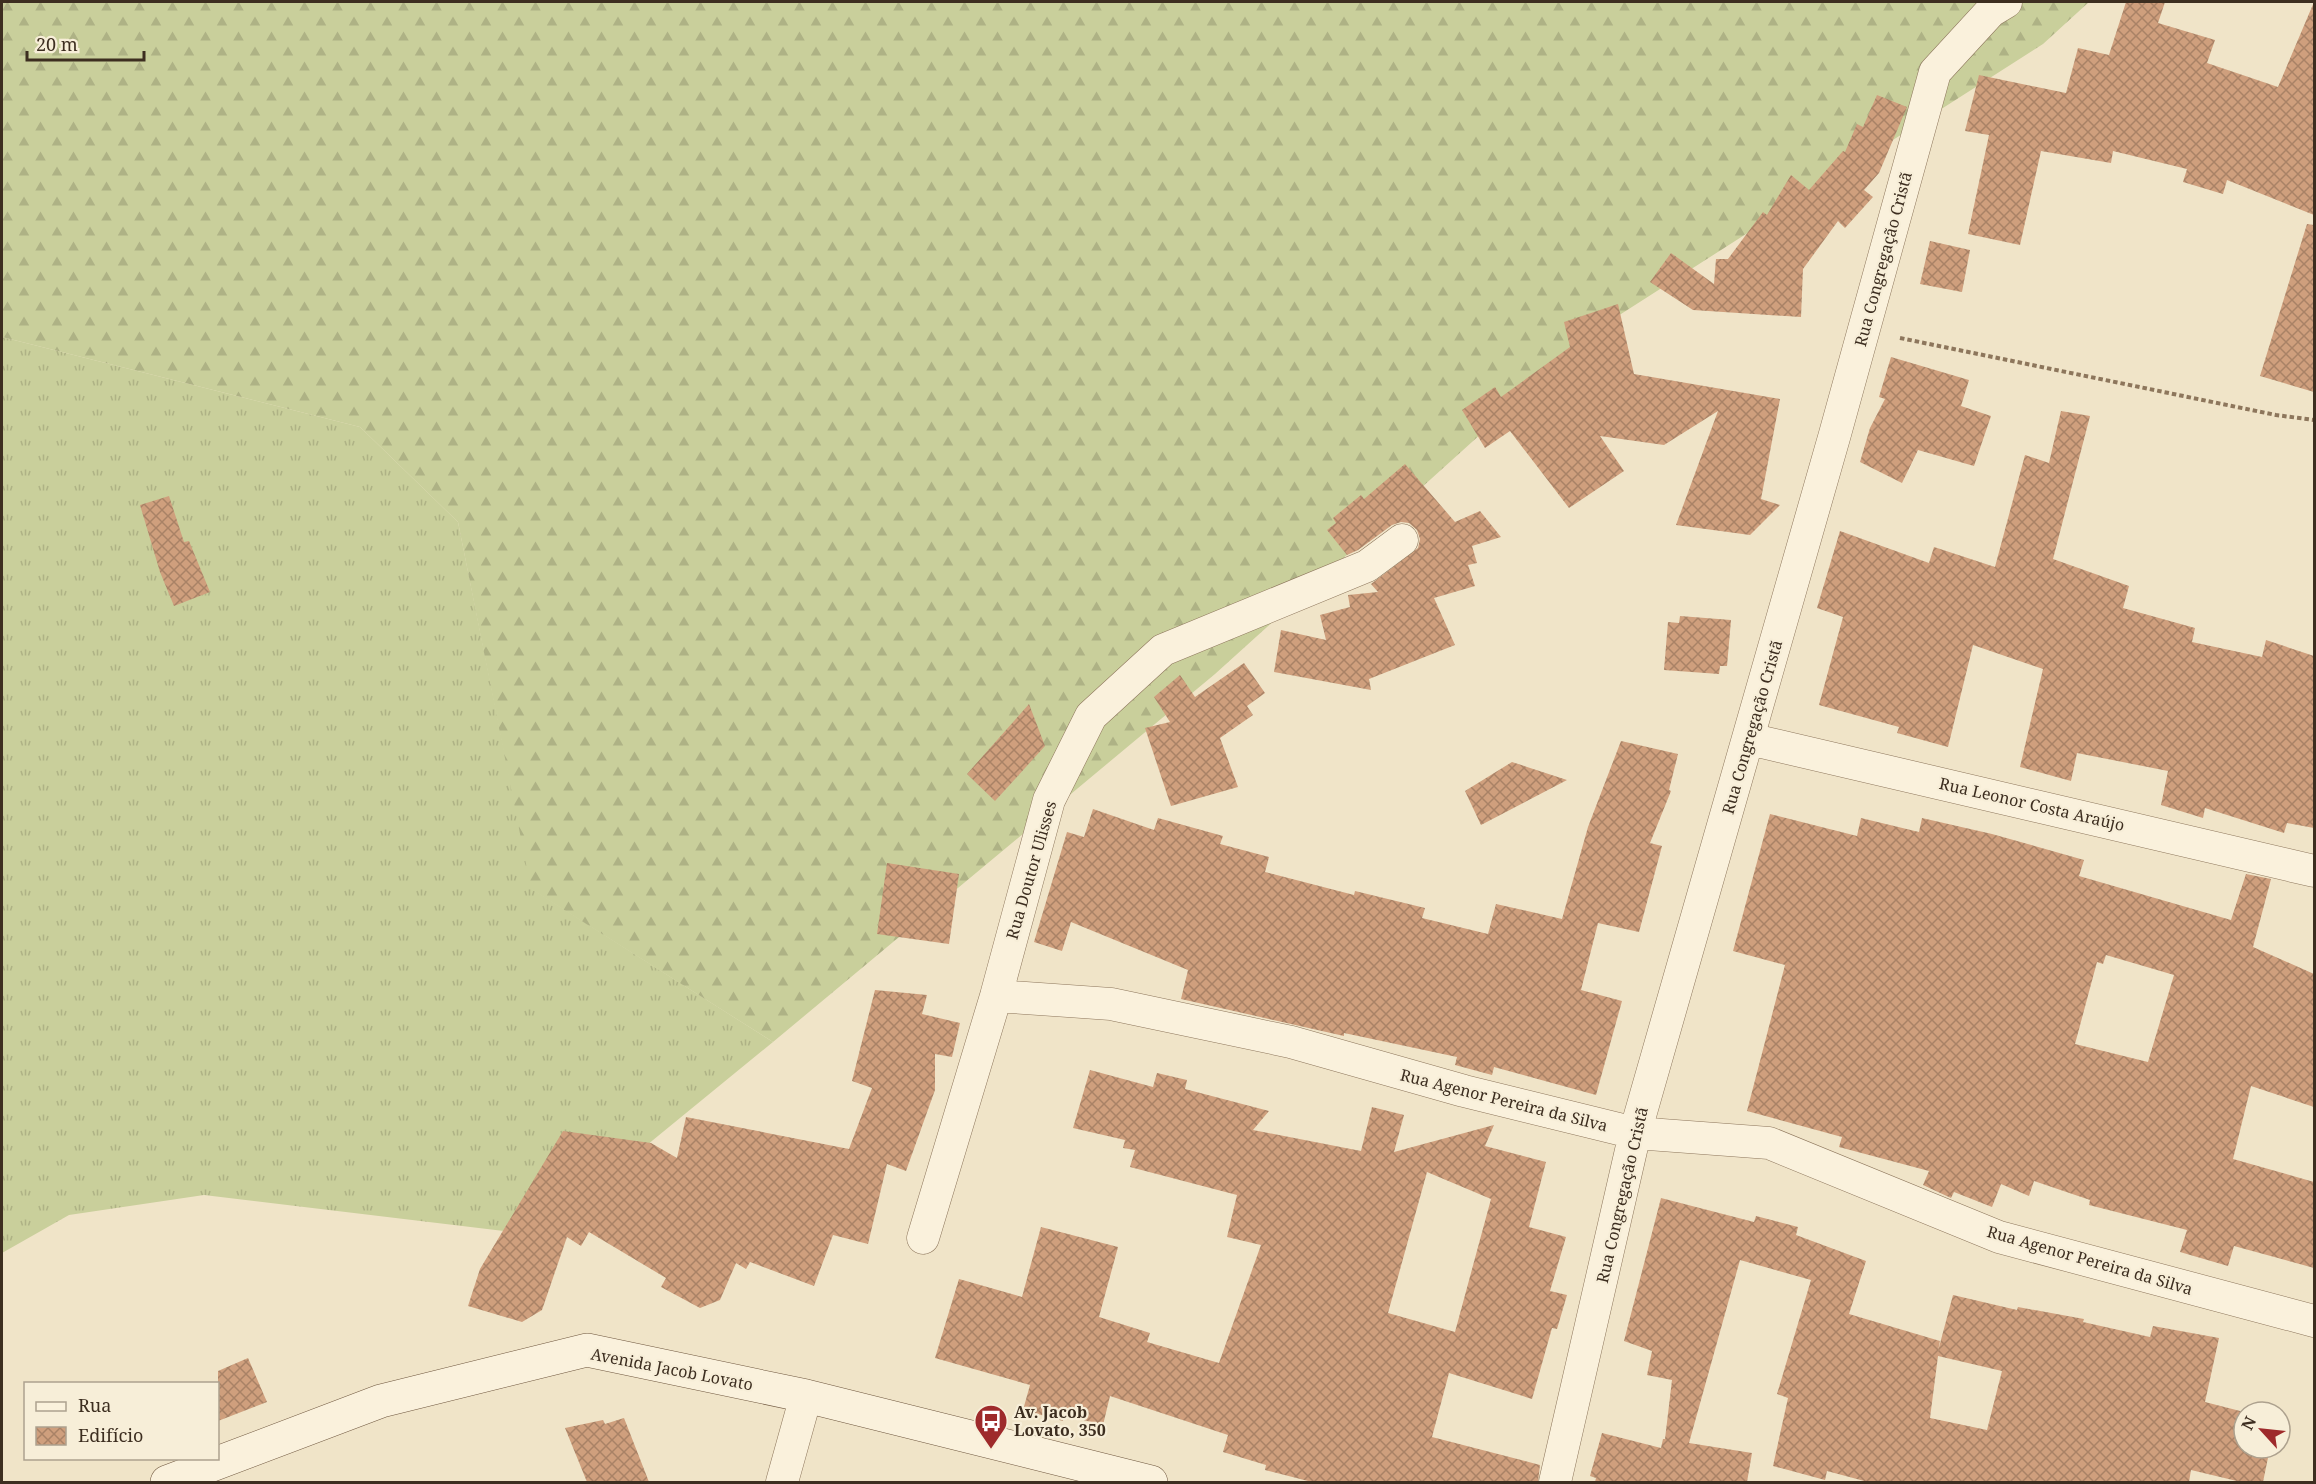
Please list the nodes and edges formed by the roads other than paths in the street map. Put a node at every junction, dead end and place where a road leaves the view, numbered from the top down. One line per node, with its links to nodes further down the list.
1 (2006, 2): 3 (street, Rua Congregação Cristã)
2 (1402, 540): 5 (street, Rua Doutor Ulisses)
3 (1749, 739): 4 (street, Rua Leonor Costa Araújo); 6 (street, Rua Congregação Cristã)
4 (2314, 871)
5 (996, 996): 6 (street, Rua Agenor Pereira da Silva); 7 (street, Rua Doutor Ulisses)
6 (1635, 1133): 8 (street, Rua Agenor Pereira da Silva); 13 (street, Rua Congregação Cristã)
7 (923, 1238)
8 (2314, 1321)
9 (806, 1396): 10 (main road, Avenida Jacob Lovato); 11 (street); 12 (main road, Avenida Jacob Lovato)
10 (167, 1482)
11 (782, 1482)
12 (1151, 1482)
13 (1555, 1482)

